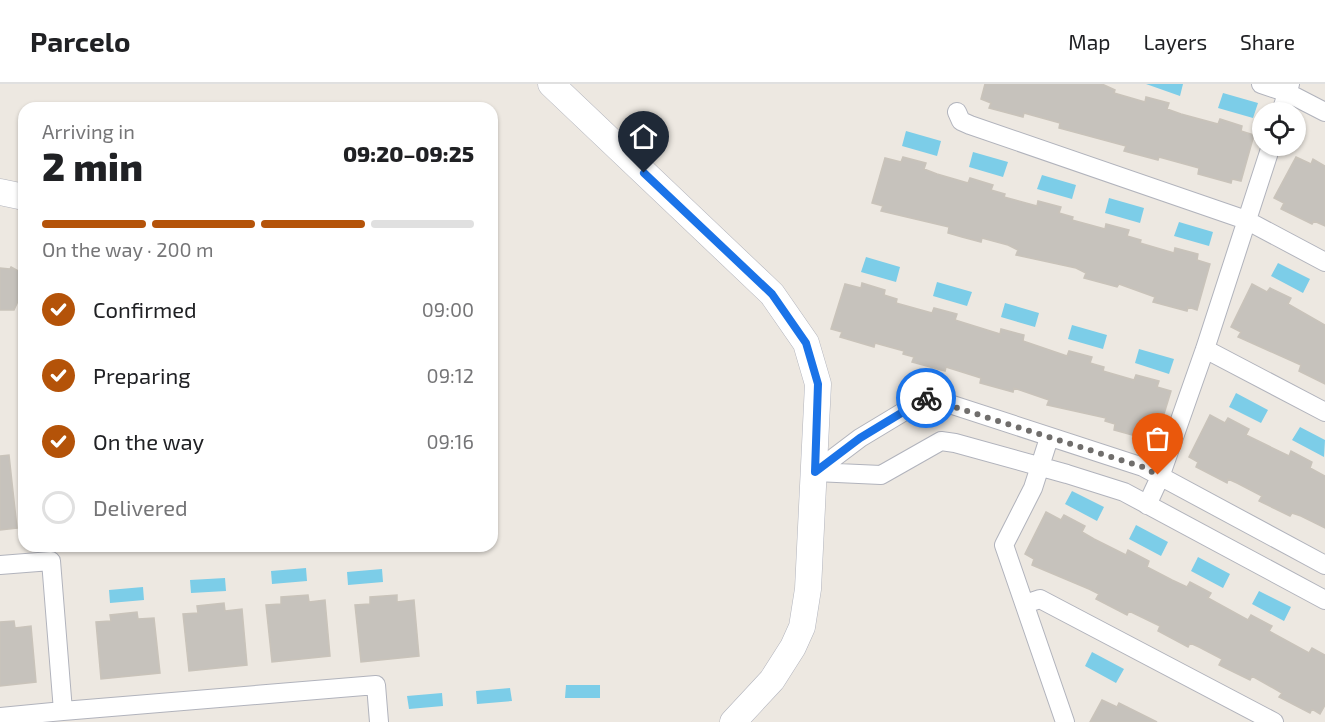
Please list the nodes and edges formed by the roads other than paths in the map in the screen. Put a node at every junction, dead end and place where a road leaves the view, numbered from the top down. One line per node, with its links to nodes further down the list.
1 (551, 84): 16 (main road)
2 (1261, 84): 3 (street)
3 (1289, 88): 5 (street)
4 (957, 112): 9 (street)
5 (1325, 112)
6 (1268, 156): 9 (street)
7 (0, 192): 8 (main road)
8 (18, 196)
9 (1246, 220): 10 (street); 11 (street)
10 (1325, 262)
11 (1205, 349): 12 (street); 17 (street)
12 (1325, 412)
13 (1049, 438): 14 (street); 15 (street); 16 (street)
14 (1136, 465): 17 (street); 18 (street)
15 (1040, 468): 16 (street); 18 (street); 23 (street)
16 (815, 472): 27 (main road)
17 (1161, 477): 19 (street); 21 (street)
18 (1124, 492): 19 (street)
19 (1147, 505): 22 (street)
20 (0, 565): 24 (street)
21 (1325, 565)
22 (1325, 600)
23 (1025, 604): 28 (street); 29 (street)
24 (63, 711): 25 (street); 26 (street)
25 (0, 717)
26 (379, 722)
27 (733, 722)
28 (1065, 722)
29 (1274, 722)

